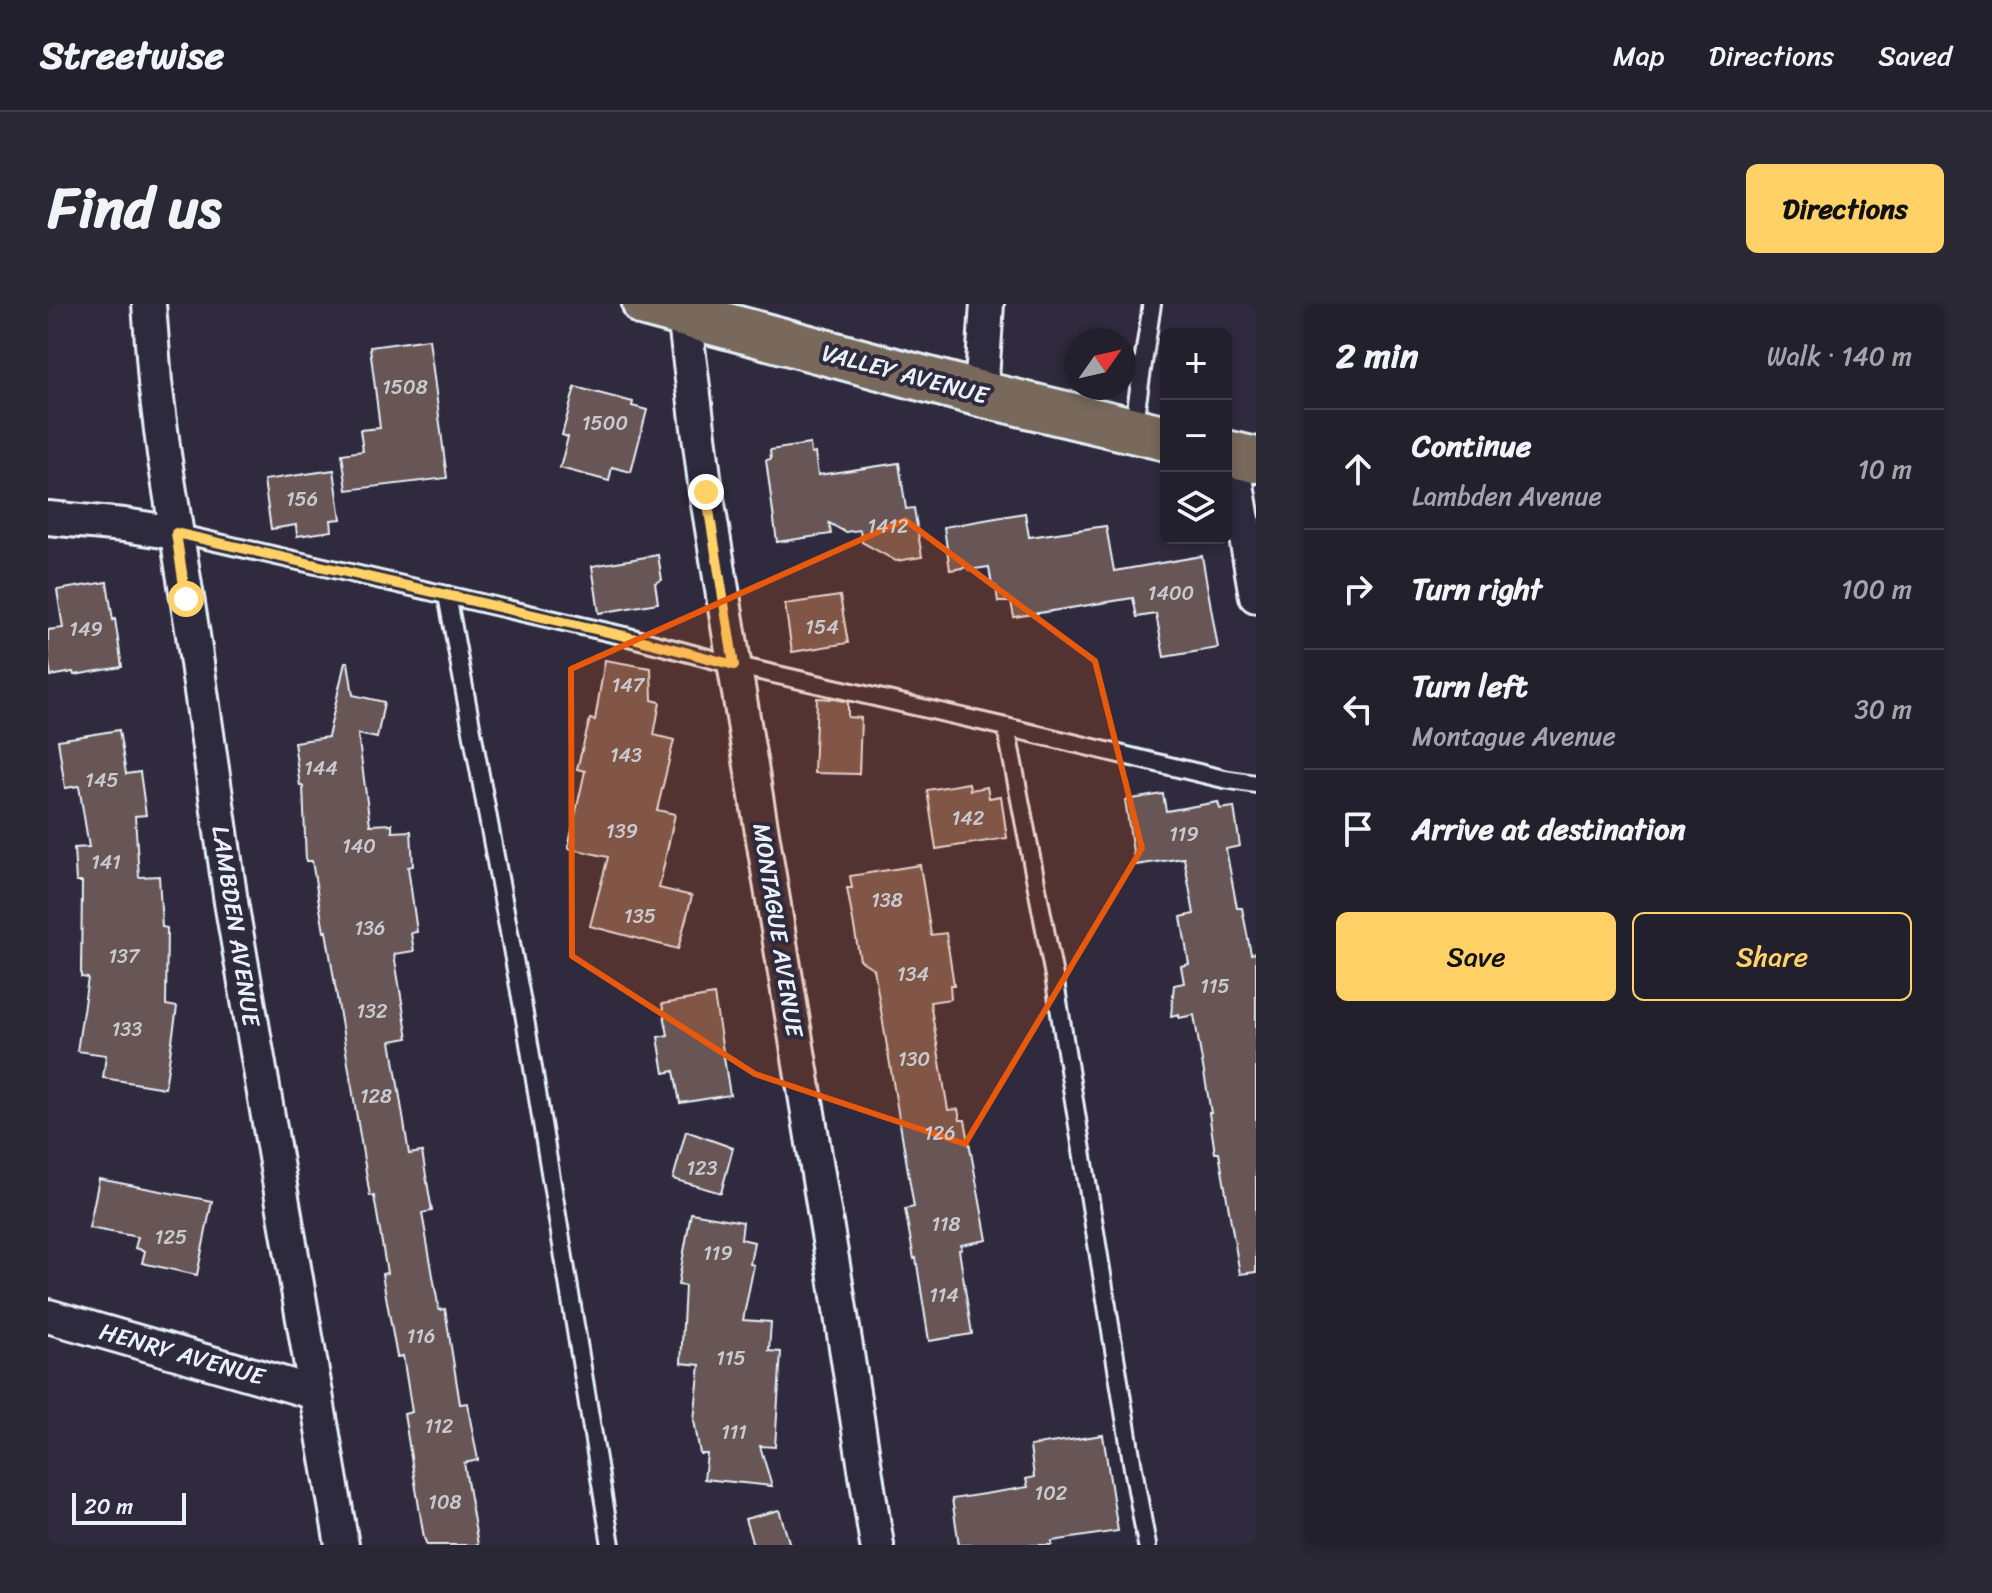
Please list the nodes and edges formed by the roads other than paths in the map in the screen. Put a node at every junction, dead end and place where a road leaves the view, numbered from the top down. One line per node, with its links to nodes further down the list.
1 (149, 304): 9 (street, LAMBDEN AVENUE)
2 (987, 304): 5 (street)
3 (1152, 304): 6 (lane)
4 (664, 309): 5 (main road, VALLEY AVENUE); 12 (street, MONTAGUE AVENUE)
5 (981, 394): 6 (main road, VALLEY AVENUE)
6 (1150, 434)
7 (1238, 456): 11 (street)
8 (48, 518): 9 (street)
9 (176, 533): 10 (lane); 16 (street, LAMBDEN AVENUE)
10 (447, 595): 12 (lane); 18 (lane)
11 (1256, 596)
12 (734, 665): 13 (lane); 19 (street, MONTAGUE AVENUE)
13 (1006, 727): 14 (lane); 20 (lane)
14 (1256, 784)
15 (48, 1316): 16 (street, HENRY AVENUE)
16 (316, 1393): 17 (street, LAMBDEN AVENUE)
17 (342, 1545)
18 (611, 1545)
19 (877, 1545)
20 (1147, 1545)

